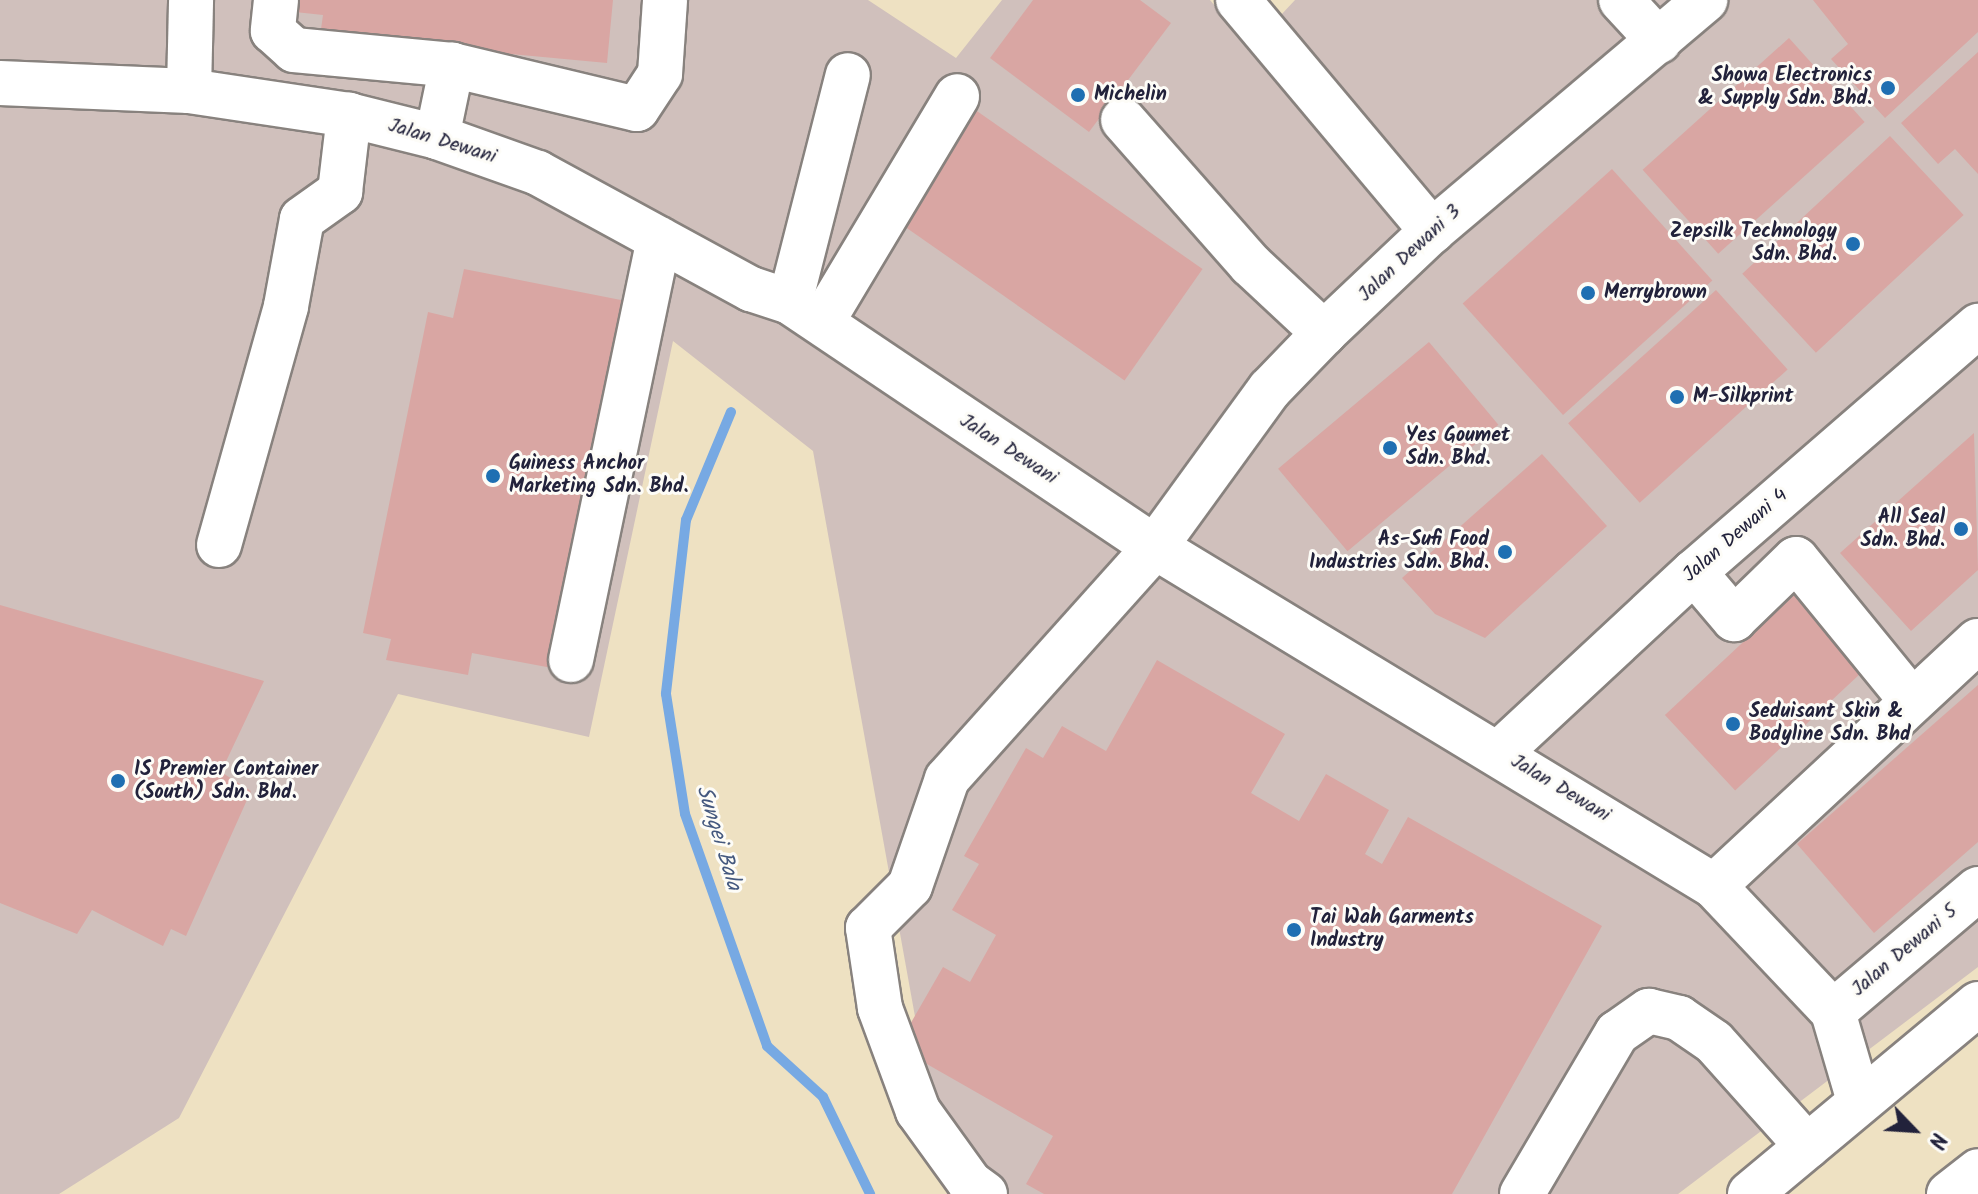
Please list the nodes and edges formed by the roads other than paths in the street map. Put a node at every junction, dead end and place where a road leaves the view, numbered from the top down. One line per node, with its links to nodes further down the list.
1 (191, 0): 11 (main road)
2 (276, 0): 8 (main road)
3 (665, 0): 8 (main road)
4 (1238, 0): 16 (main road)
5 (1621, 0): 7 (main road)
6 (1705, 0): 7 (main road, Jalan Dewani 3)
7 (1659, 41): 16 (main road, Jalan Dewani 3)
8 (452, 65): 15 (main road)
9 (848, 75): 18 (main road)
10 (0, 83): 11 (main road, Jalan Dewani)
11 (189, 91): 13 (main road, Jalan Dewani)
12 (957, 96): 18 (main road)
13 (349, 115): 15 (main road, Jalan Dewani); 21 (main road)
14 (1123, 120): 20 (main road)
15 (437, 137): 17 (main road, Jalan Dewani)
16 (1432, 231): 20 (main road, Jalan Dewani 3)
17 (659, 239): 18 (main road, Jalan Dewani); 25 (main road)
18 (806, 312): 22 (main road, Jalan Dewani)
19 (1978, 326): 23 (main road, Jalan Dewani 4)
20 (1324, 333): 22 (main road, Jalan Dewani 3)
21 (219, 545)
22 (1155, 547): 27 (main road, Jalan Dewani); 35 (main road, Jalan Dewani 3)
23 (1694, 572): 26 (main road); 27 (main road, Jalan Dewani 4)
24 (1978, 641): 26 (main road)
25 (571, 660)
26 (1911, 700): 28 (main road)
27 (1500, 752): 28 (main road, Jalan Dewani)
28 (1714, 886): 31 (main road, Jalan Dewani)
29 (1978, 889): 31 (main road, Jalan Dewani 5)
30 (1978, 1004): 32 (main road)
31 (1833, 1012): 32 (main road, Jalan Dewani)
32 (1859, 1101): 33 (main road)
33 (1807, 1146): 36 (main road); 37 (main road)
34 (1978, 1171): 38 (main road)
35 (985, 1194)
36 (1522, 1194)
37 (1750, 1194)
38 (1949, 1194)

